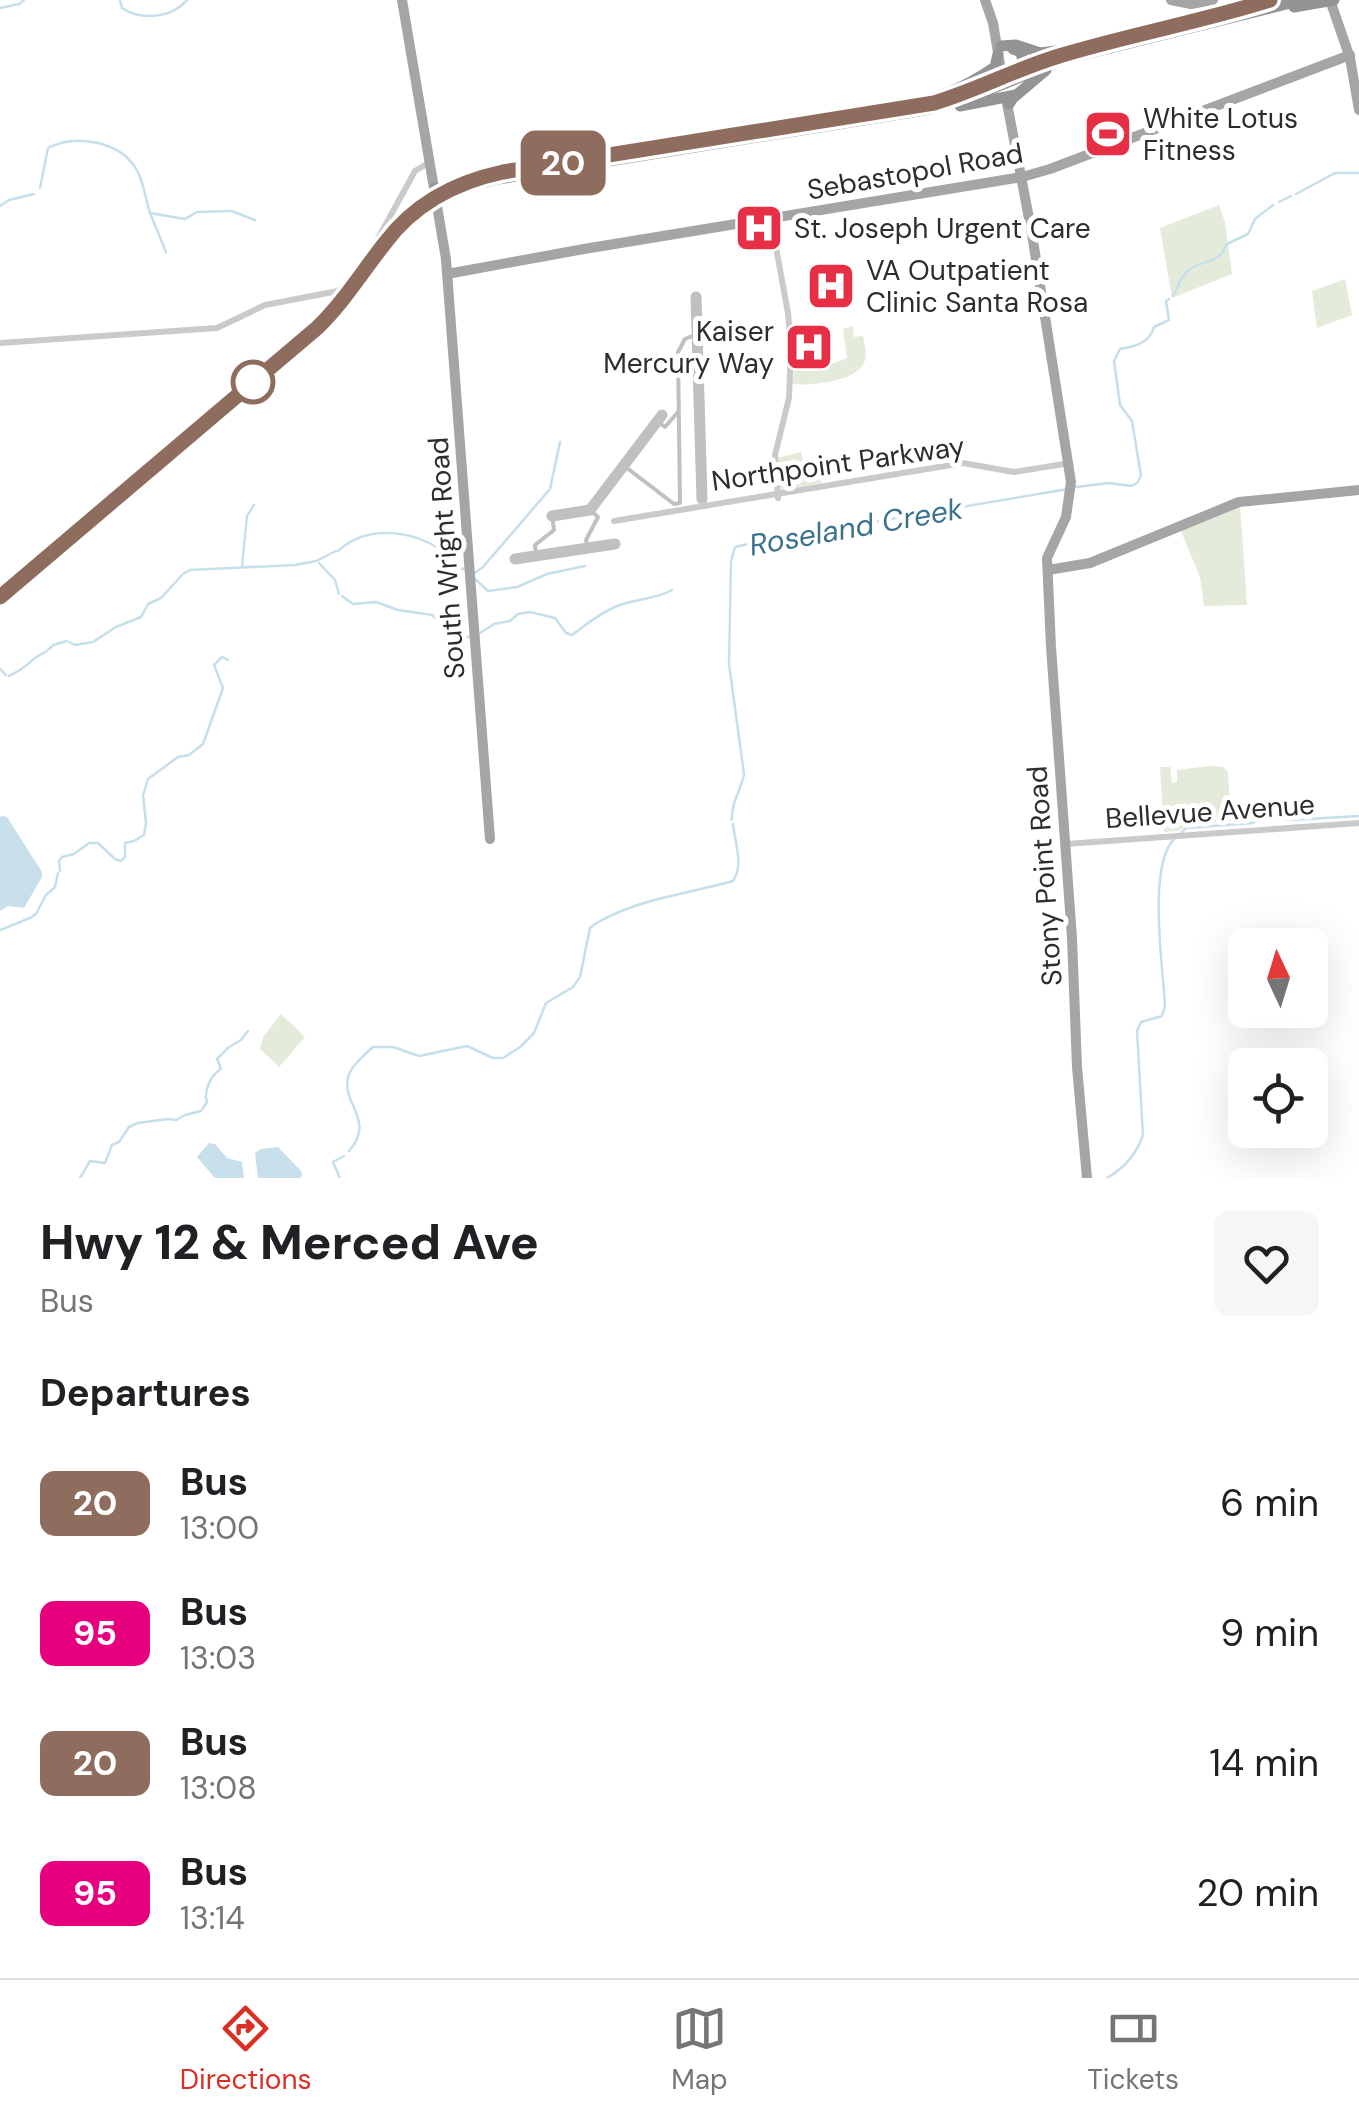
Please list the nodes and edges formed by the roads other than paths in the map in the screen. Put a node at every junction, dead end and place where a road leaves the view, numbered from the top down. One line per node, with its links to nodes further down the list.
1 (404, 0): 18 (main road, South Wright Road)
2 (986, 0): 12 (main road, Stony Point Road)
3 (1171, 0): 4 (main road)
4 (1213, 0)
5 (1270, 0): 9 (highway)
6 (1281, 0): 9 (highway)
7 (1302, 0): 9 (highway)
8 (1331, 0): 9 (highway); 11 (main road)
9 (1240, 13): 10 (highway)
10 (1100, 48): 12 (highway); 13 (highway); 14 (highway); 16 (highway)
11 (1354, 53): 15 (main road); 19 (main road, Sebastopol Road)
12 (1002, 61): 13 (highway); 14 (main road, Stony Point Road); 17 (highway)
13 (990, 83): 17 (highway)
14 (1007, 94): 16 (highway); 19 (main road, Stony Point Road)
15 (1359, 110)
16 (922, 111): 20 (highway)
17 (859, 116): 20 (highway)
18 (430, 162): 20 (main road, South Wright Road); 24 (street)
19 (1021, 178): 21 (main road, Sebastopol Road); 25 (main road, Stony Point Road)
20 (437, 200): 22 (main road, South Wright Road); 23 (main road); 23 (main road)
21 (771, 220): 22 (main road, Sebastopol Road); 27 (street)
22 (447, 274): 32 (main road, South Wright Road)
23 (317, 328): 30 (main road)
24 (0, 343)
25 (1070, 464): 27 (street, Northpoint Parkway); 29 (main road, Stony Point Road)
26 (1359, 490): 29 (main road)
27 (777, 494): 28 (street, Northpoint Parkway)
28 (614, 521)
29 (1048, 570): 33 (main road, Stony Point Road)
30 (0, 597)
31 (1359, 823): 33 (street, Bellevue Avenue)
32 (490, 839)
33 (1065, 844): 34 (main road, Stony Point Road)
34 (1086, 1178)

